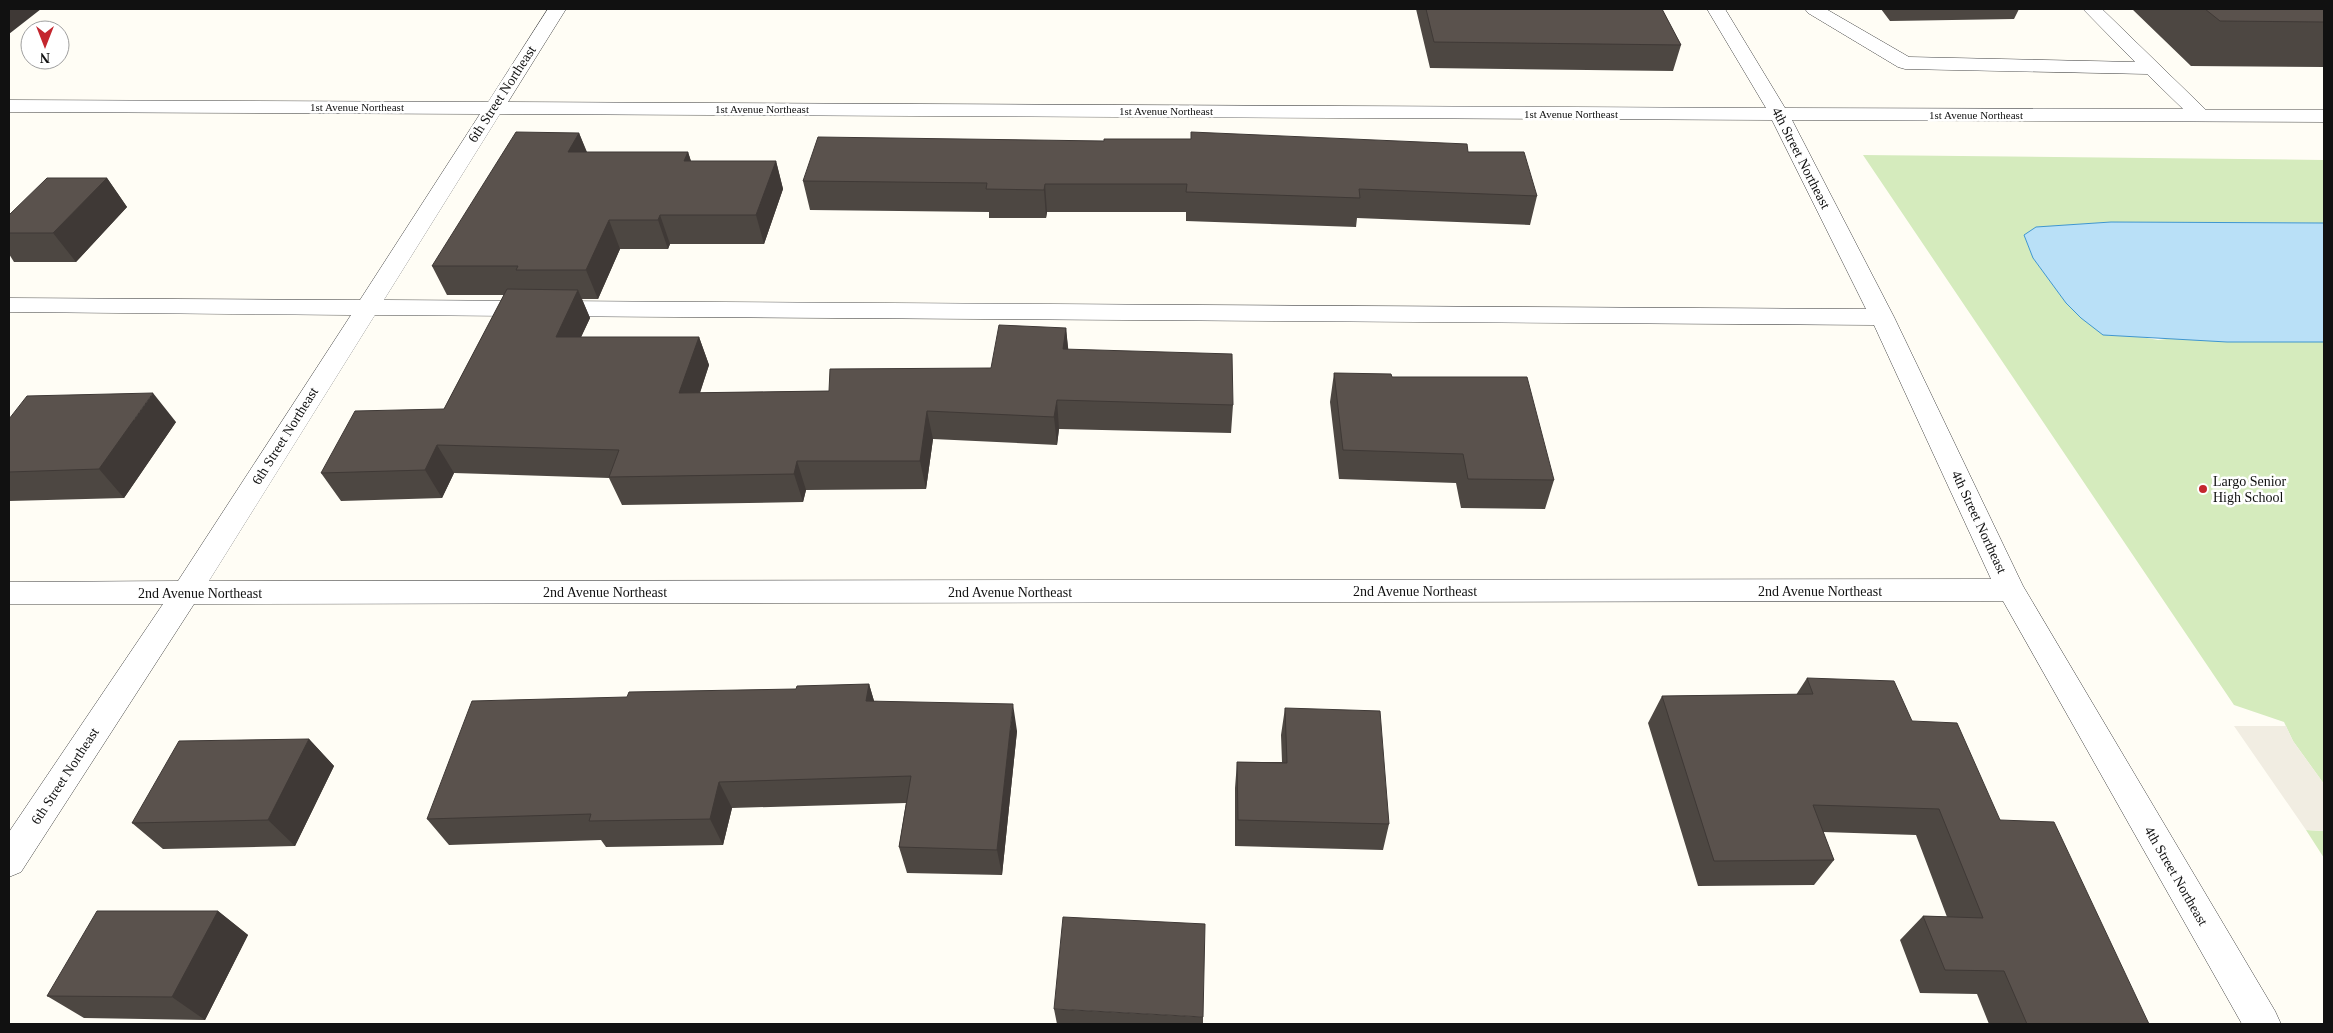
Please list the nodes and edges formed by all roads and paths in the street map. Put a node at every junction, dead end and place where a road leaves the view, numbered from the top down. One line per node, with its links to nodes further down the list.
1 (557, 9): 7 (street, 6th Street Northeast)
2 (1716, 9): 8 (street, 4th Street Northeast)
3 (1814, 9): 5 (street)
4 (2092, 9): 5 (street)
5 (2151, 68): 9 (street)
6 (9, 106): 7 (street, 1st Avenue Northeast)
7 (493, 108): 8 (street, 1st Avenue Northeast); 12 (street, 6th Street Northeast)
8 (1780, 115): 9 (street, 1st Avenue Northeast); 13 (street, 4th Street Northeast)
9 (2200, 115): 10 (street, 1st Avenue Northeast)
10 (2324, 116)
11 (9, 305): 12 (street)
12 (366, 307): 13 (street); 16 (street, 6th Street Northeast)
13 (1882, 317): 14 (street, 4th Street Northeast)
14 (2011, 590): 16 (street, 2nd Avenue Northeast); 18 (street, 4th Street Northeast)
15 (9, 592): 16 (street, 2nd Avenue Northeast)
16 (186, 593): 17 (street, 6th Street Northeast)
17 (9, 861)
18 (2262, 1024)

